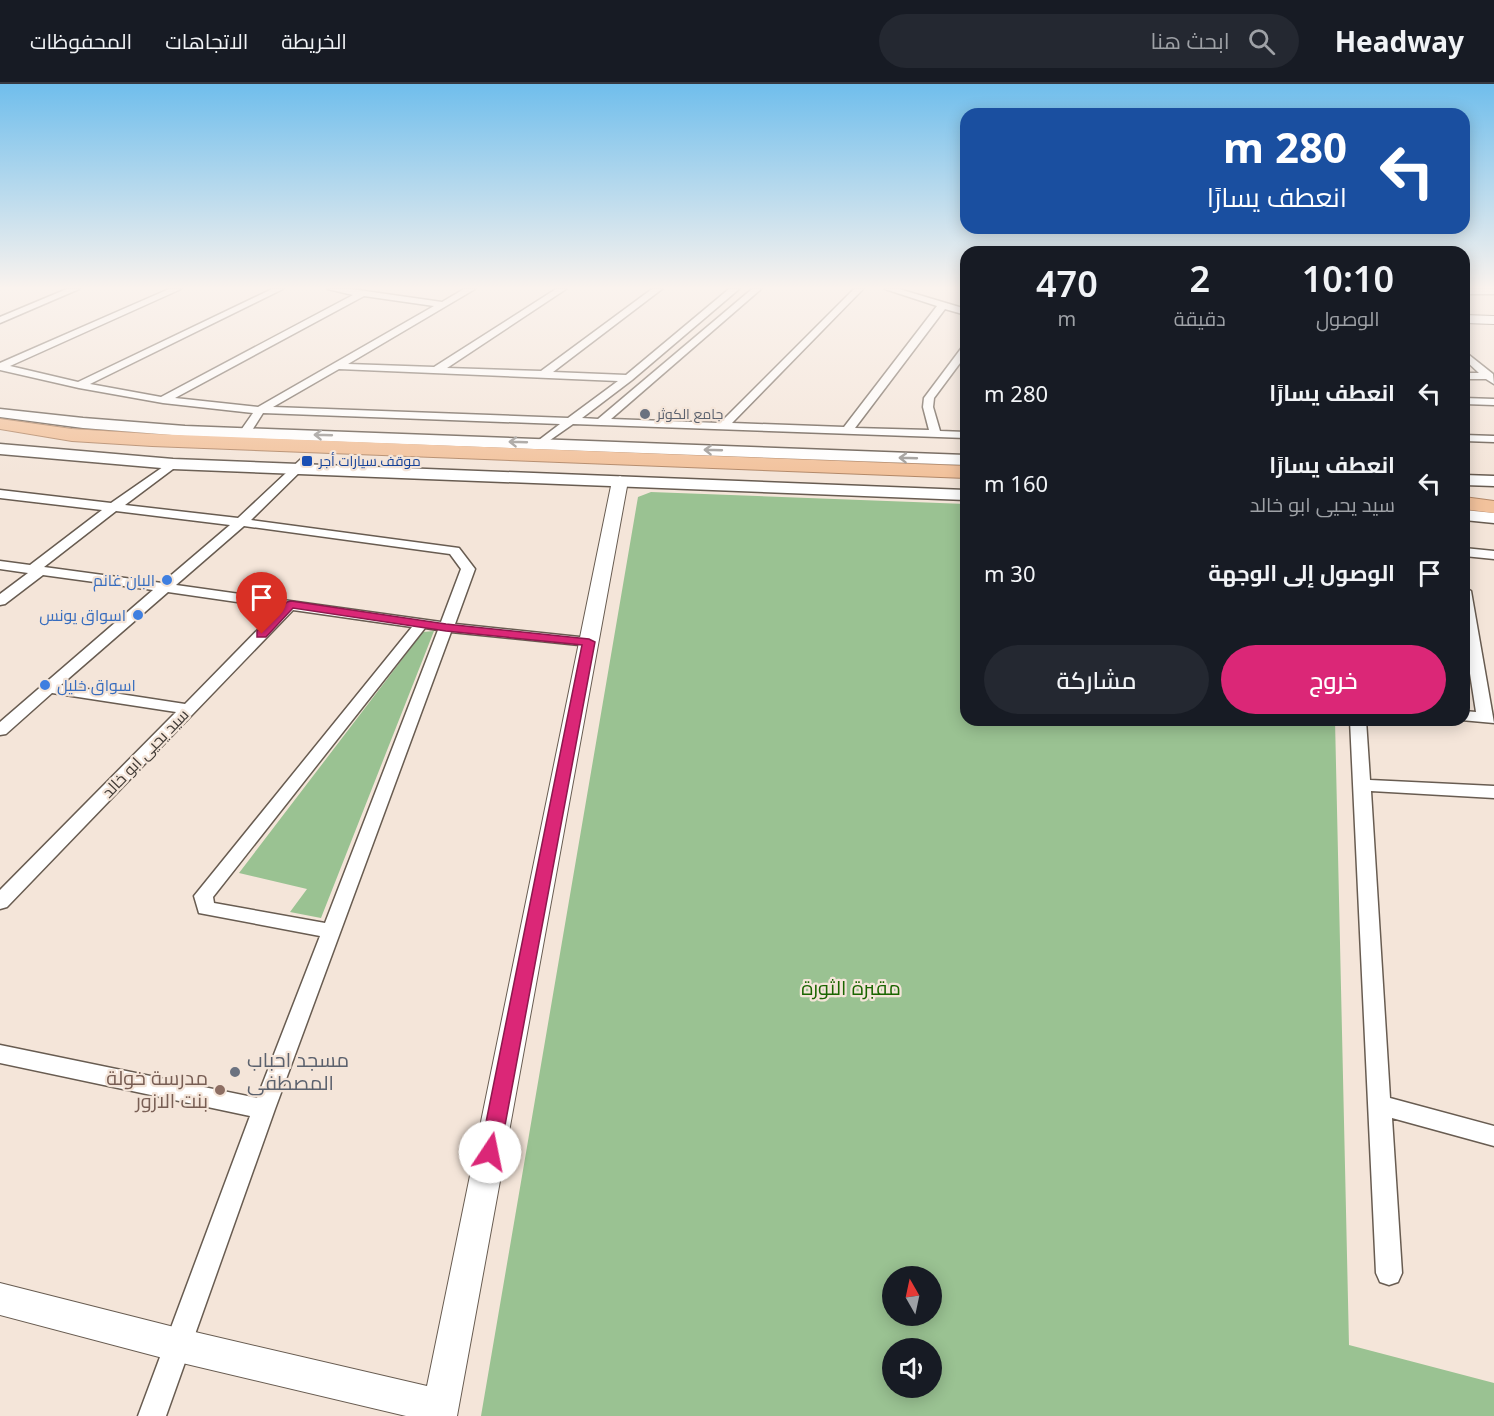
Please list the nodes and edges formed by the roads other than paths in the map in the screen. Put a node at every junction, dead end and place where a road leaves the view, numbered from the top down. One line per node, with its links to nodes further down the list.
1 (36, 351): 14 (street)
2 (149, 351): 20 (street)
3 (254, 351): 21 (street)
4 (361, 351): 13 (street)
5 (466, 351): 15 (street)
6 (575, 351): 16 (street)
7 (661, 351): 18 (street)
8 (683, 351): 27 (street)
9 (797, 351): 29 (street)
10 (908, 351): 30 (street)
11 (960, 356): 32 (street)
12 (1470, 360): 19 (street)
13 (335, 366): 15 (street); 24 (street)
14 (0, 367): 20 (street)
15 (438, 369): 16 (street)
16 (544, 374): 18 (street)
17 (1470, 377): 19 (street)
18 (628, 378): 26 (street)
19 (1491, 379)
20 (79, 385): 21 (street)
21 (163, 400): 24 (street)
22 (1470, 401): 23 (street)
23 (1494, 402)
24 (260, 410): 26 (street); 31 (street)
25 (0, 413): 31 (main road)
26 (575, 420): 27 (street); 38 (street)
27 (603, 420): 29 (street)
28 (0, 424): 37 (highway)
29 (724, 425): 30 (street)
30 (848, 430): 32 (street)
31 (245, 433): 38 (main road, one-way to 31)
32 (935, 433): 33 (street)
33 (960, 435)
34 (0, 438): 40 (highway)
35 (1470, 438): 36 (street)
36 (1494, 439)
37 (152, 440): 40 (highway); 44 (highway)
38 (543, 442): 41 (main road, one-way to 38)
39 (0, 449): 42 (main road)
40 (134, 452): 43 (highway)
41 (960, 460)
42 (173, 464): 43 (main road); 55 (street)
43 (301, 465): 44 (highway); 58 (street)
44 (633, 471): 45 (highway); 48 (highway); 52 (main road); 69 (street)
45 (960, 472)
46 (1470, 480): 47 (main road)
47 (1494, 481)
48 (960, 485)
49 (1470, 491): 50 (highway)
50 (1494, 492)
51 (0, 494): 55 (street)
52 (960, 495)
53 (1470, 503): 54 (highway)
54 (1494, 505)
55 (112, 508): 58 (street); 62 (street)
56 (1470, 516): 57 (main road)
57 (1494, 518)
58 (241, 522): 63 (street); 67 (street)
59 (1470, 553): 60 (street)
60 (1494, 555)
61 (0, 565): 62 (street)
62 (37, 570): 63 (street); 64 (street)
63 (165, 587): 65 (street); 70 (street)
64 (0, 601)
65 (291, 604): 66 (street); 71 (street, سيد يحيى ابو خالد)
66 (422, 623): 67 (street); 79 (street)
67 (446, 627): 69 (street); 79 (street)
68 (1470, 629): 73 (street)
69 (589, 642): 87 (street)
70 (48, 688): 71 (street); 75 (street)
71 (189, 709): 78 (street, سيد يحيى ابو خالد)
72 (1470, 716): 73 (street)
73 (1490, 717)
74 (1358, 726): 76 (street)
75 (0, 730)
76 (1361, 785): 77 (street); 81 (street)
77 (1494, 792)
78 (0, 902)
79 (331, 931): 82 (street)
80 (0, 1054): 82 (street)
81 (1380, 1105): 83 (street); 84 (street)
82 (264, 1109): 86 (street)
83 (1494, 1136)
84 (1389, 1274)
85 (0, 1299): 86 (street)
86 (178, 1345): 87 (street); 88 (street)
87 (440, 1411)
88 (152, 1416)

